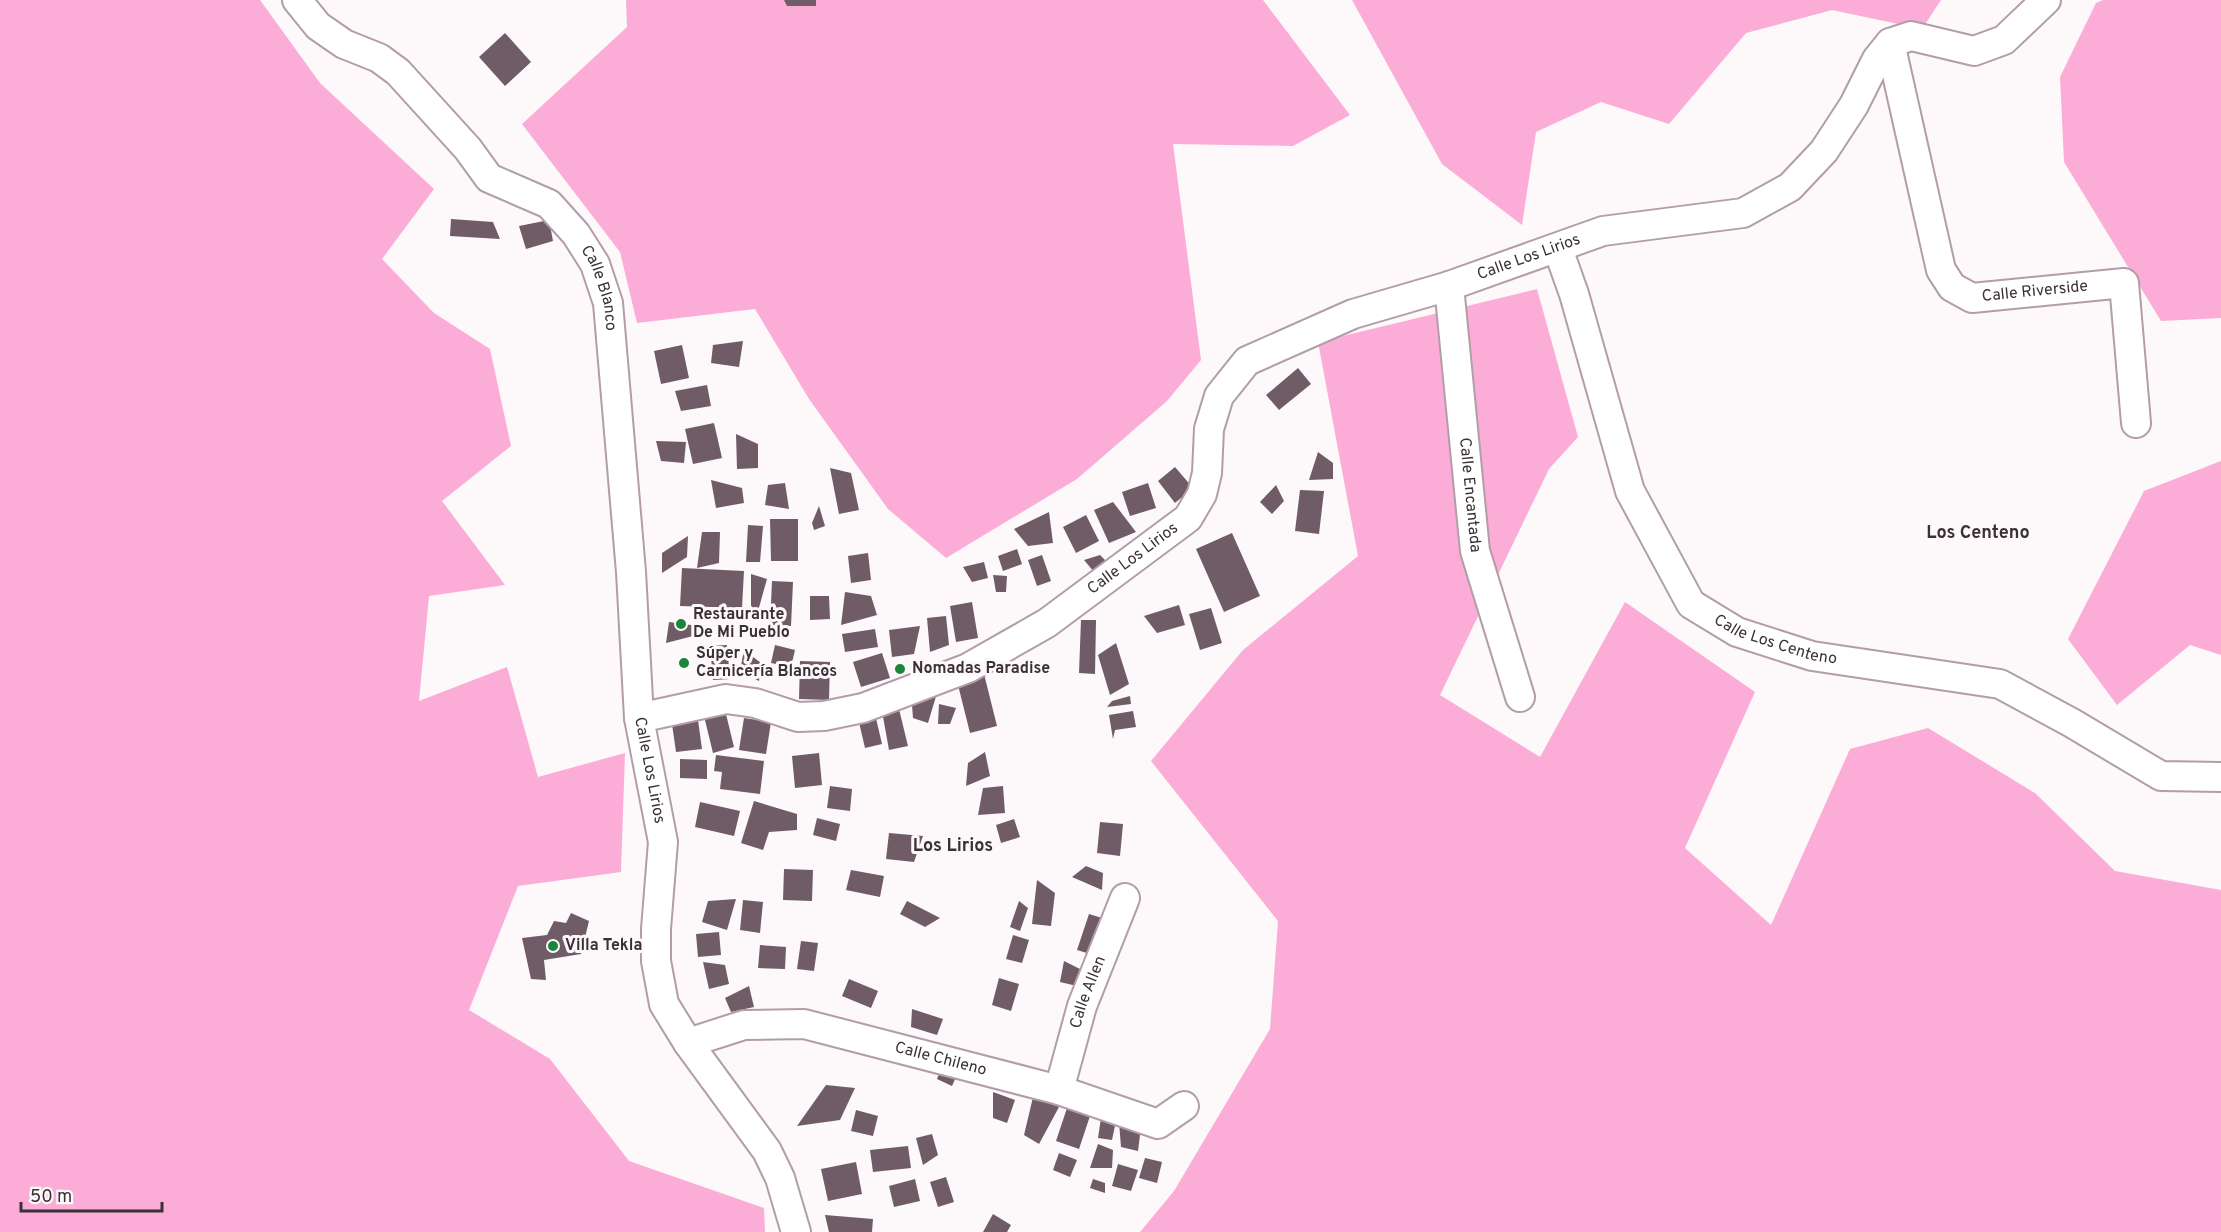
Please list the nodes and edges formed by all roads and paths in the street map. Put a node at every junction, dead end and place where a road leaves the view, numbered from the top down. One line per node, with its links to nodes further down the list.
1 (297, 0): 3 (street, Calle Blanco)
2 (2046, 0): 4 (street)
3 (317, 13): 9 (street, Calle Blanco)
4 (1890, 43): 5 (street, Calle Los Lirios); 7 (street, Calle Riverside)
5 (1558, 249): 6 (street, Calle Los Lirios); 10 (street, Calle Los Centeno)
6 (1449, 286): 8 (street, Calle Encantada); 9 (street, Calle Los Lirios)
7 (2136, 423)
8 (1520, 697)
9 (639, 718): 12 (street, Calle Los Lirios)
10 (2221, 777)
11 (1125, 898): 13 (street, Calle Allen)
12 (687, 1043): 13 (street, Calle Chileno); 15 (street, Calle Los Lirios)
13 (1059, 1090): 14 (street, Calle Chileno)
14 (1184, 1106)
15 (796, 1232)

